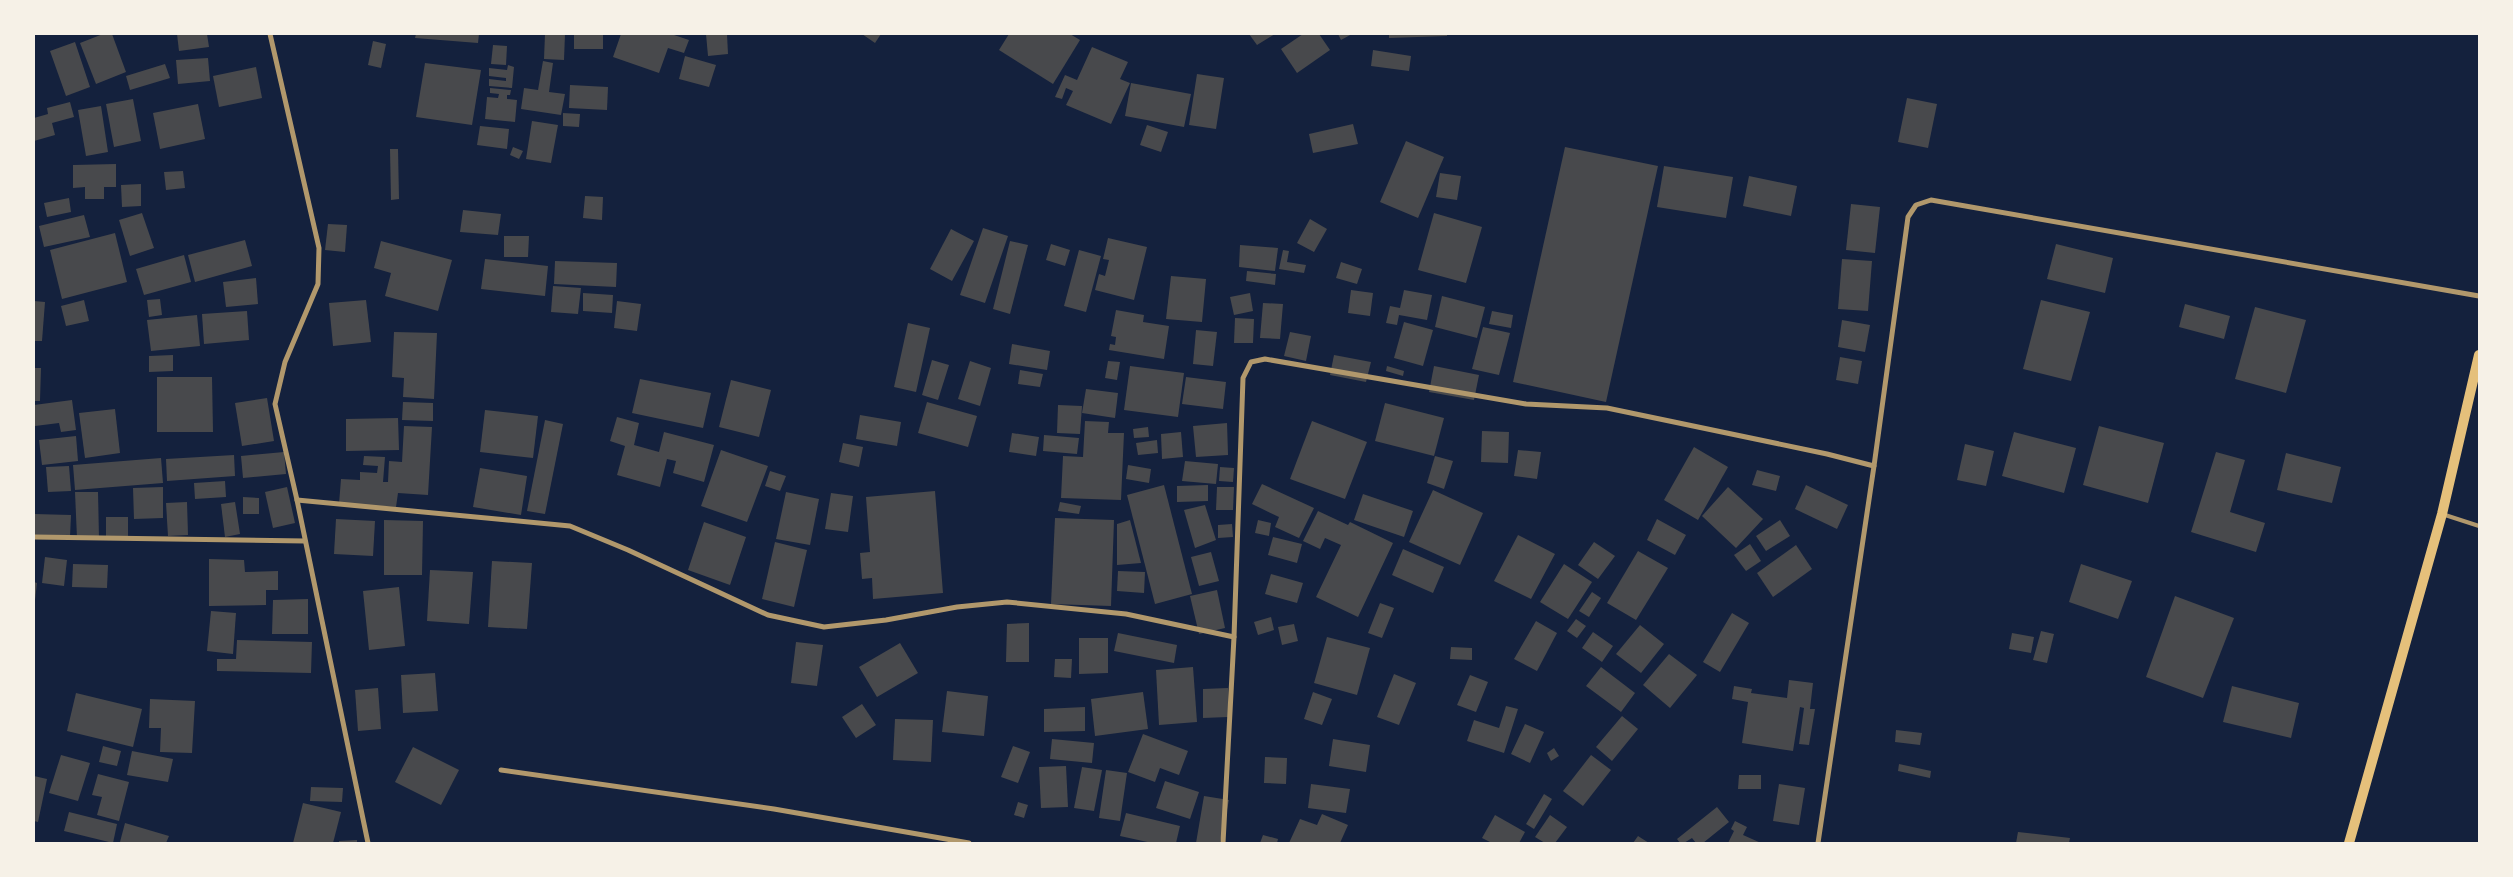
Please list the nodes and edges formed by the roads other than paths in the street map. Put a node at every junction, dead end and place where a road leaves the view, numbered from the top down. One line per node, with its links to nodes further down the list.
1 (270, 34): 5 (street)
2 (2479, 296): 4 (street)
3 (2479, 355): 6 (main road)
4 (1874, 466): 10 (street); 15 (street)
5 (298, 500): 9 (street); 10 (street)
6 (2442, 514): 7 (lane); 16 (main road)
7 (2479, 526)
8 (34, 537): 9 (street)
9 (305, 541): 12 (street)
10 (1234, 637): 14 (street)
11 (501, 770): 13 (street)
12 (368, 843)
13 (969, 843)
14 (1223, 843)
15 (1818, 843)
16 (2349, 843)

